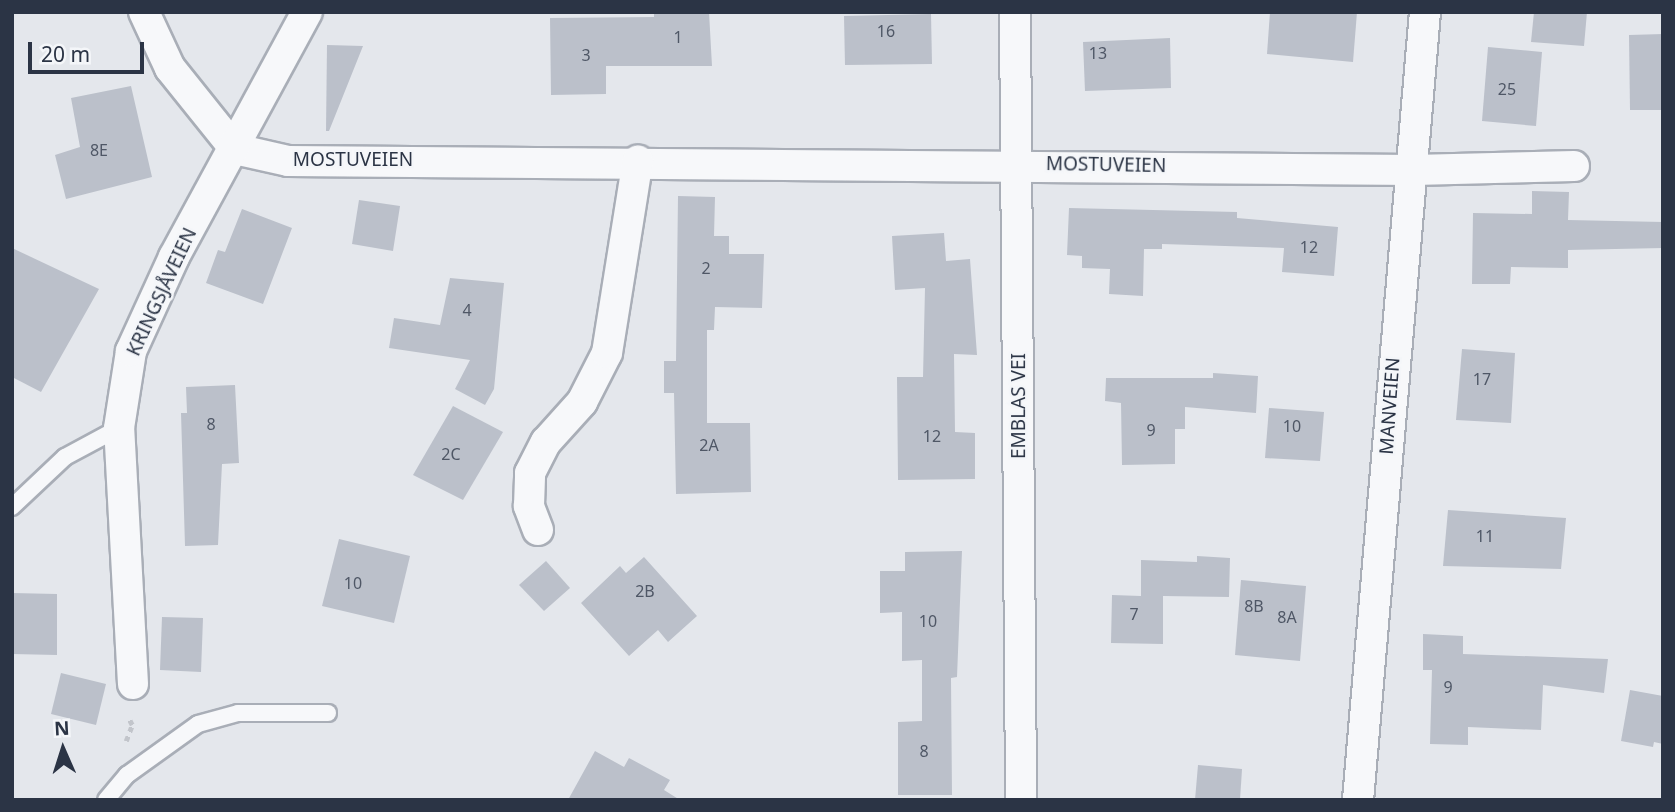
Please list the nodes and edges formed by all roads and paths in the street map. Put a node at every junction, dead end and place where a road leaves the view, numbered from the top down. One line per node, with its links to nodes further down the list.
1 (144, 12): 5 (street)
2 (307, 12): 5 (street, KRINGSJÅVEIEN)
3 (1015, 12): 7 (street, EMBLAS VEI)
4 (1425, 12): 9 (street, MANVEIEN)
5 (235, 149): 6 (street, MOSTUVEIEN); 10 (street, KRINGSJÅVEIEN)
6 (638, 160): 7 (street, MOSTUVEIEN); 12 (street)
7 (1018, 163): 9 (street, MOSTUVEIEN); 17 (street, EMBLAS VEI)
8 (1574, 166): 9 (street, MOSTUVEIEN)
9 (1415, 170): 18 (street, MANVEIEN)
10 (119, 428): 11 (lane); 13 (street, KRINGSJÅVEIEN)
11 (12, 508)
12 (538, 530)
13 (133, 684): 15 (path)
14 (328, 713): 15 (lane)
15 (127, 775): 16 (lane)
16 (106, 800)
17 (1021, 800)
18 (1358, 800)

